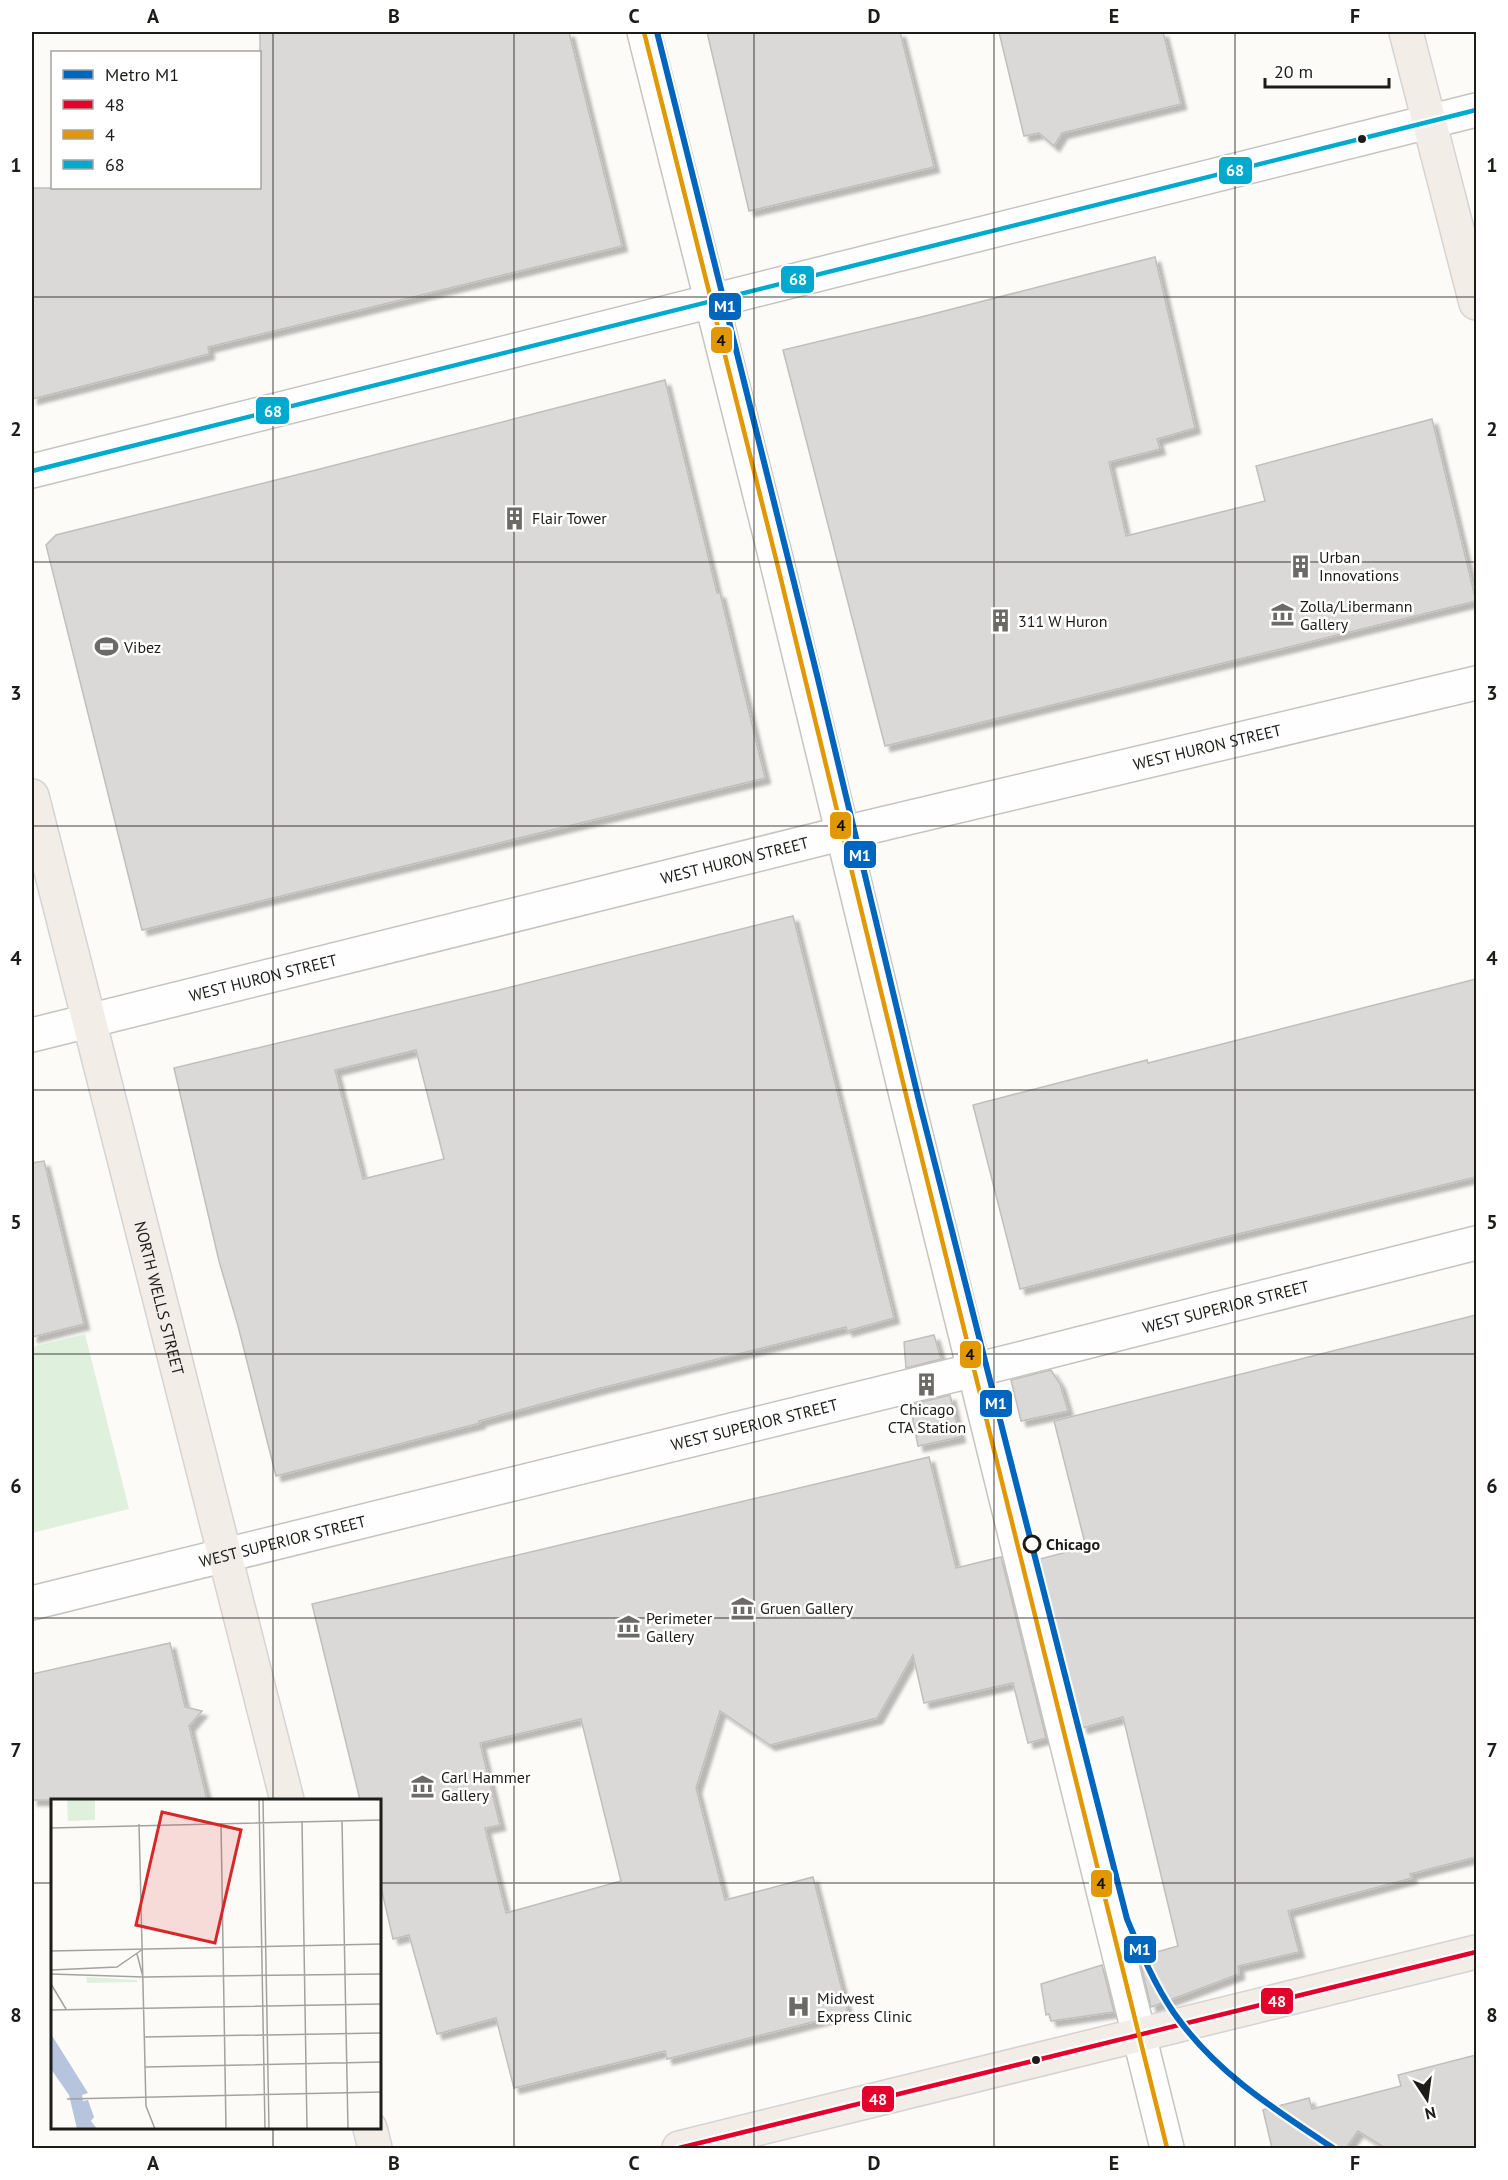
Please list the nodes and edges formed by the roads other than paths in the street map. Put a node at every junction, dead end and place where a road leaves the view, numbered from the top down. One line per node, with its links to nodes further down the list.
1 (644, 32): 5 (street)
2 (1406, 32): 4 (main road)
3 (1476, 110): 4 (street)
4 (1430, 122): 5 (street); 6 (main road)
5 (711, 302): 7 (street); 10 (street)
6 (1476, 303)
7 (32, 471)
8 (1476, 682): 10 (street, WEST HURON STREET)
9 (32, 796): 11 (main road, NORTH WELLS STREET)
10 (844, 833): 11 (street, WEST HURON STREET); 14 (street)
11 (89, 1020): 12 (street, WEST HURON STREET); 15 (main road, NORTH WELLS STREET)
12 (32, 1035)
13 (1476, 1243): 14 (street, WEST SUPERIOR STREET)
14 (974, 1370): 15 (street, WEST SUPERIOR STREET); 19 (street)
15 (224, 1554): 16 (street, WEST SUPERIOR STREET); 17 (main road, NORTH WELLS STREET)
16 (32, 1603)
17 (287, 1799)
18 (1476, 1952): 19 (main road)
19 (1137, 2036): 22 (main road); 23 (street)
20 (370, 2129): 21 (main road)
21 (375, 2148)
22 (679, 2148)
23 (1167, 2148)

